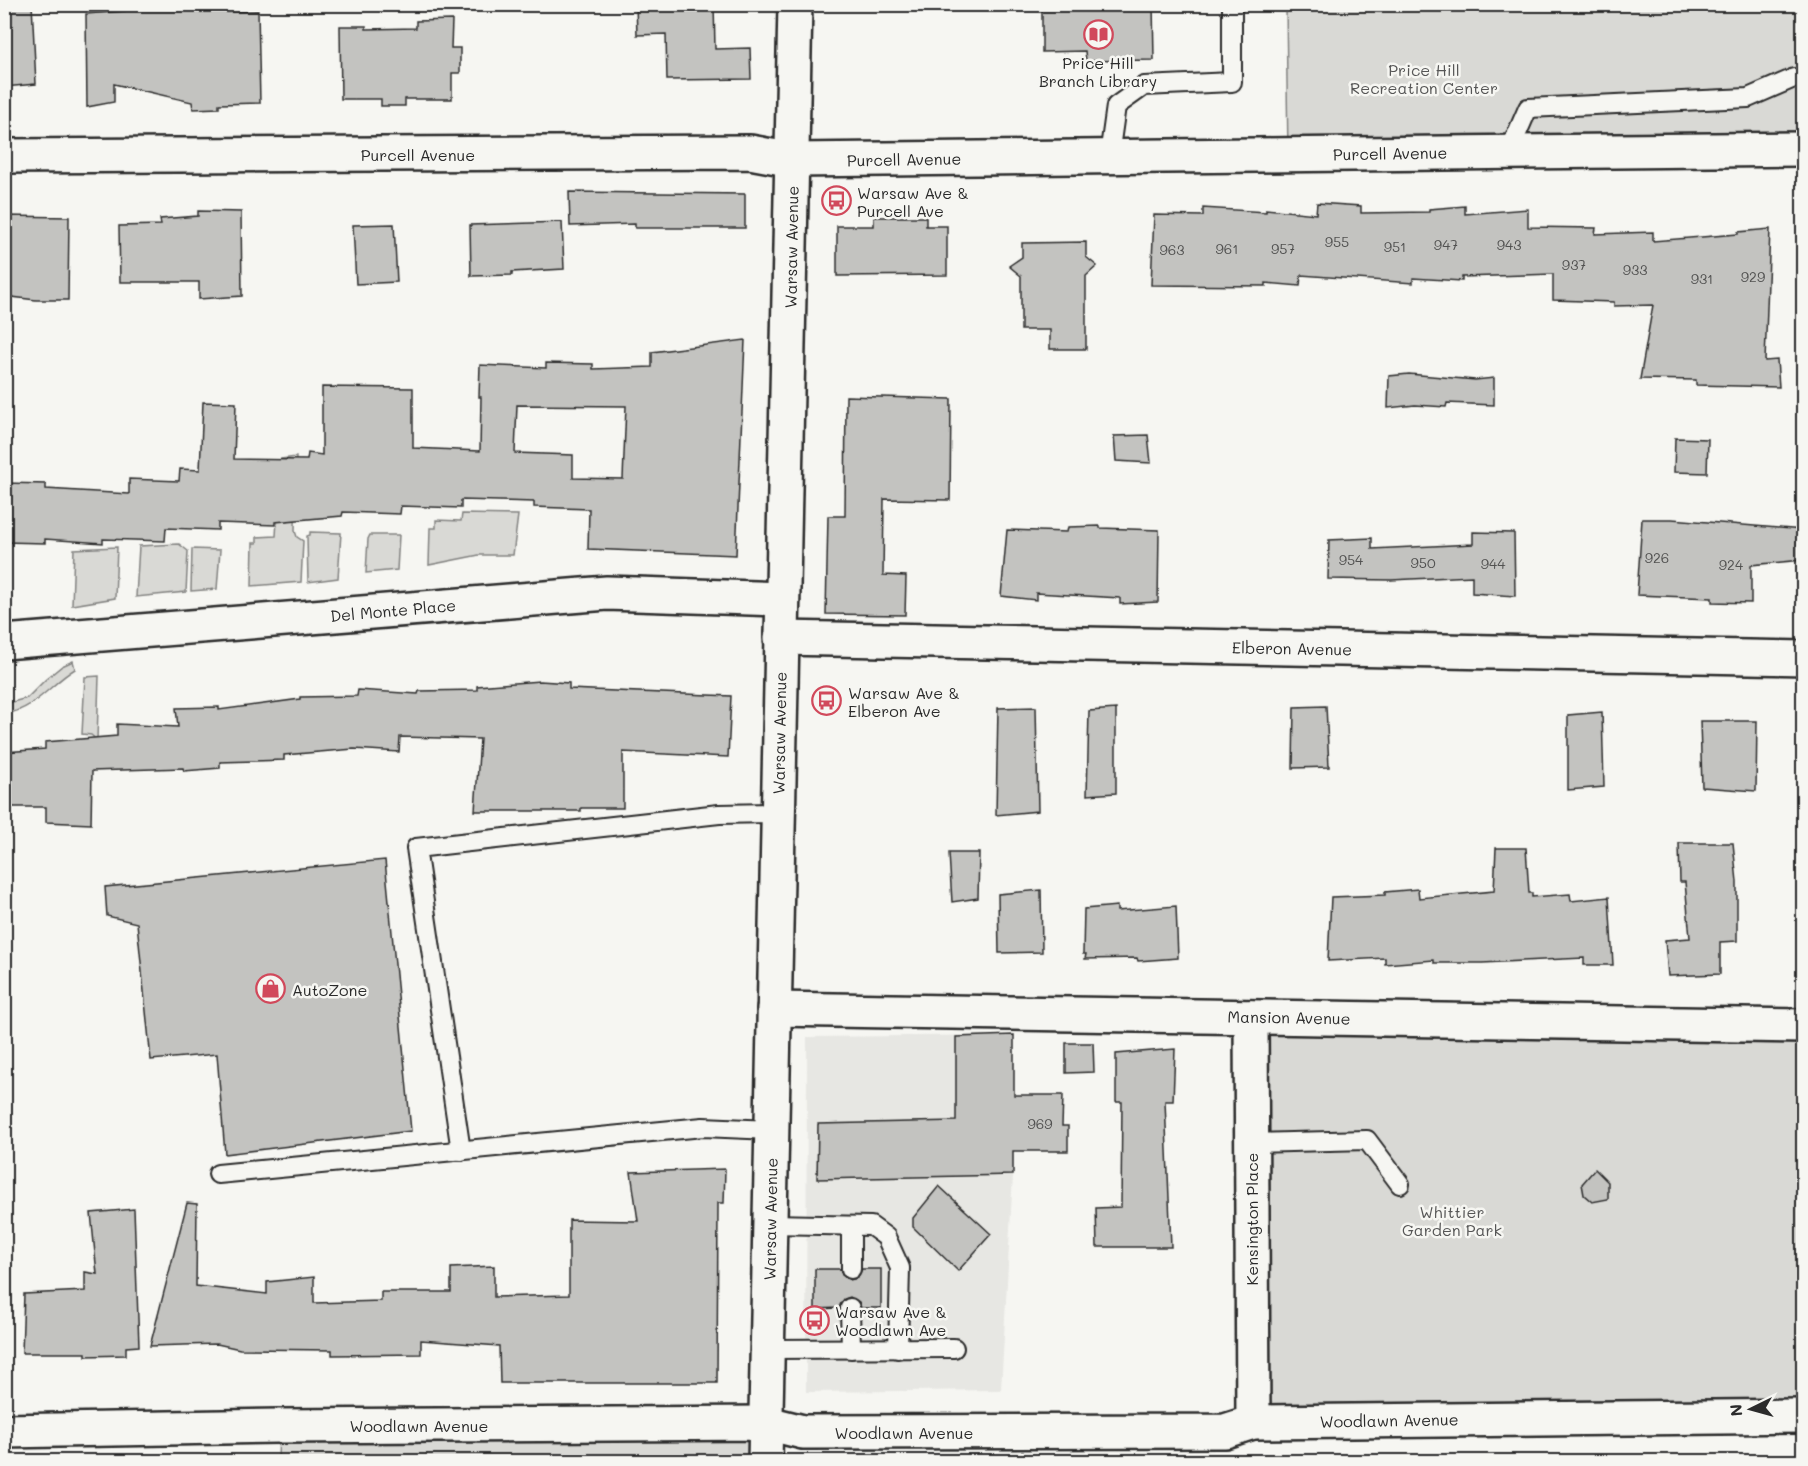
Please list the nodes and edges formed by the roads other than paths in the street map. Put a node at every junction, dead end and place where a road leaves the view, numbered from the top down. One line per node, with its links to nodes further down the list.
1 (795, 4): 8 (street, Warsaw Avenue)
2 (1232, 4): 7 (lane)
3 (1794, 78): 5 (lane)
4 (1803, 149): 5 (street, Purcell Avenue)
5 (1509, 152): 7 (street, Purcell Avenue)
6 (4, 156): 8 (street, Purcell Avenue)
7 (1109, 156): 8 (street, Purcell Avenue)
8 (793, 160): 9 (street, Warsaw Avenue)
9 (782, 599): 10 (street, Warsaw Avenue); 11 (street, Del Monte Place)
10 (781, 638): 12 (street, Elberon Avenue); 13 (street, Warsaw Avenue)
11 (4, 642)
12 (1803, 658)
13 (777, 813): 14 (street, Warsaw Avenue); 19 (lane)
14 (774, 1010): 15 (street, Mansion Avenue); 17 (street, Warsaw Avenue)
15 (1251, 1017): 16 (street, Mansion Avenue); 18 (street, Kensington Place)
16 (1803, 1026)
17 (771, 1130): 19 (lane); 22 (street, Warsaw Avenue)
18 (1251, 1143): 21 (lane); 31 (street, Kensington Place)
19 (461, 1151): 20 (lane)
20 (219, 1174)
21 (1400, 1185)
22 (770, 1224): 23 (lane); 27 (street, Warsaw Avenue)
23 (851, 1226): 24 (lane); 29 (lane)
24 (851, 1269)
25 (850, 1308): 28 (lane)
26 (954, 1348): 29 (lane)
27 (768, 1349): 28 (lane); 32 (street, Warsaw Avenue)
28 (850, 1349): 29 (lane)
29 (898, 1349)
30 (1803, 1416): 31 (street, Woodlawn Avenue)
31 (1253, 1422): 32 (street, Woodlawn Avenue)
32 (767, 1423): 33 (street, Woodlawn Avenue); 34 (street, Warsaw Avenue)
33 (4, 1431)
34 (765, 1461)

